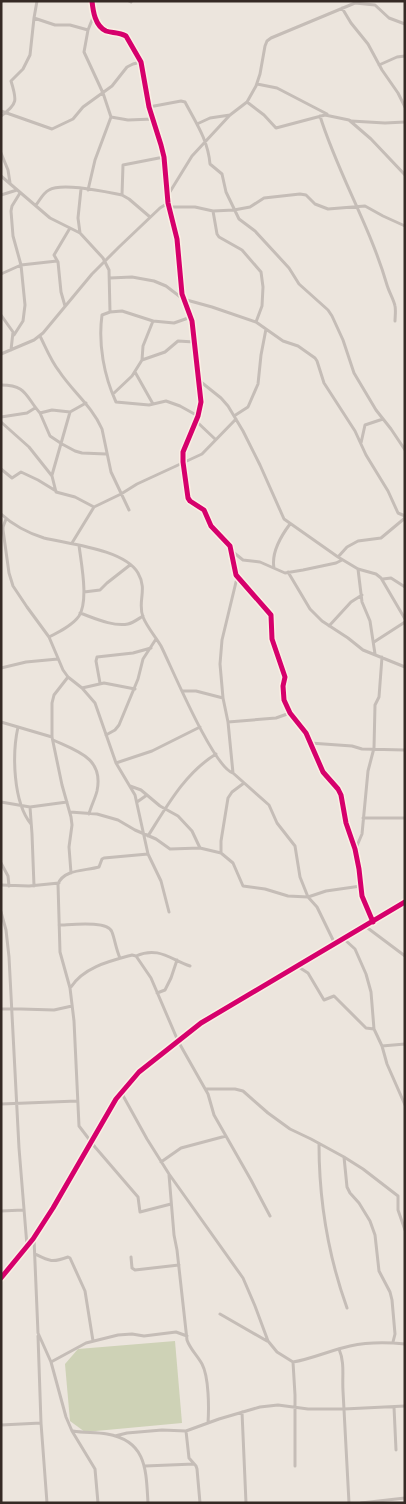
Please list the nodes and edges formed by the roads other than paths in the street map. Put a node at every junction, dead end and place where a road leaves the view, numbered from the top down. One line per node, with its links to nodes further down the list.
1 (37, 1): 7 (street)
2 (92, 1): 6 (street)
3 (355, 1): 4 (street)
4 (351, 4): 5 (street); 8 (street)
5 (342, 8): 12 (street); 13 (street)
6 (94, 15): 9 (street); 11 (street)
7 (34, 18): 9 (street); 19 (street)
8 (405, 24)
9 (88, 30): 14 (street)
10 (405, 56): 12 (street)
11 (142, 62): 14 (street); 16 (street)
12 (379, 65): 17 (street)
13 (257, 84): 15 (street); 21 (street)
14 (103, 93): 19 (street); 24 (street)
15 (247, 102): 20 (street); 23 (street)
16 (149, 107): 25 (street); 28 (street)
17 (405, 107)
18 (1, 111): 19 (street)
19 (6, 113): 22 (street)
20 (230, 115): 28 (street); 29 (street)
21 (329, 115): 23 (street); 26 (street)
22 (1, 116)
23 (320, 116): 43 (street)
24 (112, 117): 25 (street); 36 (street)
25 (153, 119): 31 (street)
26 (349, 120): 27 (street); 32 (street)
27 (405, 122)
28 (197, 124): 29 (street)
29 (206, 142): 40 (street); 44 (street)
30 (1, 153): 34 (street)
31 (164, 156): 39 (street); 40 (street)
32 (405, 175)
33 (1, 176): 34 (street)
34 (10, 183): 37 (street)
35 (81, 189): 36 (street); 41 (street); 49 (street)
36 (88, 190): 39 (street)
37 (19, 192): 38 (street); 41 (street); 52 (street)
38 (1, 195)
39 (122, 195): 46 (street)
40 (167, 195): 42 (street)
41 (36, 205): 48 (street)
42 (168, 205): 45 (street); 46 (street); 55 (street)
43 (357, 206): 44 (street); 47 (street); 61 (street)
44 (234, 210): 45 (street); 82 (street)
45 (213, 211): 62 (street)
46 (150, 217): 51 (street)
47 (405, 226)
48 (70, 228): 49 (street); 50 (street)
49 (80, 233): 51 (street)
50 (56, 261): 52 (street); 56 (street)
51 (105, 261): 54 (street); 56 (street)
52 (21, 265): 53 (street); 64 (street)
53 (1, 274)
54 (110, 278): 55 (street); 57 (street)
55 (183, 300): 59 (street); 62 (street)
56 (66, 306): 65 (street)
57 (110, 312): 60 (street); 73 (street)
58 (1, 315): 64 (street)
59 (191, 317): 60 (street); 66 (street)
60 (153, 321): 69 (street)
61 (395, 321)
62 (256, 322): 63 (street)
63 (266, 329): 81 (street); 87 (street)
64 (14, 334): 67 (street)
65 (40, 336): 67 (street); 74 (street)
66 (194, 342): 69 (street); 71 (street)
67 (11, 350): 68 (street)
68 (1, 354)
69 (142, 360): 70 (street)
70 (135, 372): 73 (street); 75 (street)
71 (200, 382): 79 (street); 81 (street)
72 (1, 385): 76 (street)
73 (113, 394): 75 (street)
74 (86, 403): 77 (street); 89 (street)
75 (153, 404): 79 (street)
76 (36, 408): 78 (street); 80 (street)
77 (70, 412): 78 (street); 86 (street)
78 (40, 414): 86 (street)
79 (198, 416): 83 (street)
80 (1, 417)
81 (235, 418): 85 (street); 100 (street)
82 (383, 419): 87 (street); 88 (street)
83 (196, 421): 85 (street); 90 (street)
84 (1, 422): 92 (street)
85 (215, 439): 90 (street)
86 (62, 444): 89 (street); 92 (street)
87 (361, 444): 98 (street)
88 (405, 450)
89 (106, 454): 94 (street)
90 (183, 462): 94 (street); 103 (street)
91 (1, 469): 93 (street)
92 (52, 476): 93 (street)
93 (56, 492): 95 (street)
94 (122, 494): 95 (street); 96 (street)
95 (94, 507): 101 (street)
96 (129, 510)
97 (1, 514): 99 (street)
98 (405, 517): 104 (street)
99 (6, 519): 101 (street); 106 (street)
100 (290, 524): 104 (street); 109 (street)
101 (72, 543): 102 (street)
102 (78, 545): 108 (street); 115 (street)
103 (233, 552): 109 (street); 112 (street)
104 (338, 557): 105 (street)
105 (342, 560): 110 (street); 111 (street)
106 (8, 563): 107 (street); 121 (street)
107 (1, 565)
108 (130, 565): 115 (street); 118 (street)
109 (274, 568): 111 (street)
110 (358, 569): 113 (street); 116 (street)
111 (288, 572): 120 (street)
112 (238, 578): 135 (street); 136 (street)
113 (382, 579): 114 (street); 119 (street)
114 (405, 587)
115 (84, 592): 117 (street)
116 (362, 594): 120 (street); 123 (street)
117 (80, 613): 118 (street); 121 (street)
118 (143, 616): 122 (street)
119 (405, 620): 123 (street)
120 (329, 626): 125 (street)
121 (50, 637): 127 (street)
122 (156, 638): 124 (street); 134 (street)
123 (374, 642): 125 (street)
124 (151, 648): 131 (street); 133 (street)
125 (375, 654): 126 (street)
126 (382, 657): 128 (street); 144 (street)
127 (58, 659): 129 (street); 130 (street)
128 (405, 667)
129 (1, 668)
130 (68, 677): 132 (street); 142 (street)
131 (100, 683): 132 (street); 133 (street)
132 (82, 688): 141 (street)
133 (135, 689): 141 (street)
134 (183, 691): 135 (street); 140 (street)
135 (223, 698): 138 (street)
136 (290, 713): 138 (street); 143 (street)
137 (1, 722): 139 (street)
138 (228, 722): 148 (street)
139 (18, 727): 142 (street); 155 (street)
140 (200, 727): 146 (street); 147 (street)
141 (106, 734): 147 (street)
142 (53, 739): 153 (street); 159 (street)
143 (310, 743): 144 (street); 166 (street)
144 (374, 748): 145 (street); 160 (street)
145 (405, 750)
146 (216, 754): 148 (street); 157 (street)
147 (116, 763): 150 (street)
148 (233, 773): 149 (street)
149 (244, 783): 167 (street); 176 (street)
150 (130, 785): 151 (street); 154 (street)
151 (147, 795): 154 (street); 157 (street)
152 (1, 802): 155 (street)
153 (67, 802): 156 (street); 158 (street)
154 (137, 802): 163 (street)
155 (20, 806): 156 (street); 162 (street)
156 (30, 807): 162 (street)
157 (165, 809): 164 (street); 165 (street)
158 (70, 812): 159 (street); 170 (street)
159 (89, 814): 163 (street)
160 (363, 818): 161 (street); 166 (street)
161 (405, 818)
162 (31, 824): 174 (street)
163 (142, 833): 164 (street); 168 (street)
164 (148, 836): 165 (street)
165 (200, 848): 167 (street)
166 (355, 849): 175 (street)
167 (221, 853): 176 (street)
168 (148, 854): 170 (street); 179 (street)
169 (1, 863): 173 (street)
170 (70, 873): 171 (street)
171 (58, 883): 174 (street); 181 (street)
172 (1, 885): 173 (street)
173 (9, 886): 174 (street)
174 (34, 886)
175 (361, 886): 176 (street); 180 (street)
176 (308, 896): 184 (street)
177 (405, 902): 180 (street)
178 (1, 912): 195 (street)
179 (170, 912)
180 (373, 922): 182 (street)
181 (59, 926): 187 (street); 191 (street)
182 (365, 926): 183 (street); 186 (street)
183 (344, 939): 184 (street); 196 (street)
184 (335, 944): 190 (street)
185 (136, 956): 187 (street); 188 (street); 192 (street)
186 (405, 956)
187 (120, 958): 191 (street)
188 (176, 960): 189 (street); 192 (street)
189 (190, 966)
190 (297, 966): 196 (street); 197 (street)
191 (70, 988): 193 (street)
192 (157, 993): 197 (street)
193 (72, 1006): 195 (street); 202 (street)
194 (1, 1009): 195 (street)
195 (12, 1009): 204 (street)
196 (374, 1028): 199 (street)
197 (178, 1041): 200 (street); 201 (street)
198 (405, 1044): 199 (street)
199 (382, 1046): 205 (street)
200 (205, 1089): 206 (street); 208 (street)
201 (122, 1092): 207 (street); 210 (street)
202 (77, 1101): 204 (street); 207 (street)
203 (1, 1104): 204 (street)
204 (17, 1104): 213 (street)
205 (405, 1106)
206 (226, 1136): 210 (street); 215 (street)
207 (92, 1142): 212 (street); 217 (street)
208 (319, 1143): 209 (street); 223 (street)
209 (344, 1157): 216 (street); 231 (street)
210 (161, 1162): 211 (street)
211 (169, 1174): 212 (street); 230 (street)
212 (171, 1204): 221 (street)
213 (23, 1210): 214 (street); 218 (street)
214 (1, 1211)
215 (270, 1216)
216 (405, 1230)
217 (34, 1239): 218 (street); 219 (street)
218 (27, 1247): 222 (street)
219 (35, 1254): 227 (street); 229 (street)
220 (131, 1257): 221 (street)
221 (179, 1265): 225 (street)
222 (1, 1278)
223 (347, 1308)
224 (220, 1314): 230 (street)
225 (186, 1326): 226 (street); 228 (street)
226 (176, 1332): 228 (street); 229 (street)
227 (38, 1333): 234 (street); 241 (street)
228 (187, 1336): 242 (street)
229 (93, 1341): 234 (street)
230 (268, 1341): 235 (street)
231 (393, 1342): 232 (street); 233 (street)
232 (405, 1344)
233 (339, 1349): 235 (street); 239 (street)
234 (51, 1362): 244 (street)
235 (293, 1362): 238 (street)
236 (394, 1406): 237 (street); 239 (street); 247 (street)
237 (405, 1406)
238 (295, 1408): 239 (street); 240 (street); 250 (street)
239 (344, 1408): 257 (street)
240 (242, 1412): 242 (street); 256 (street)
241 (41, 1422): 243 (street); 252 (street)
242 (208, 1423): 245 (street)
243 (1, 1425)
244 (72, 1431): 246 (street); 253 (street)
245 (186, 1431): 246 (street); 248 (street)
246 (115, 1436): 249 (street)
247 (396, 1450)
248 (194, 1464): 249 (street); 255 (street)
249 (145, 1466): 254 (street)
250 (295, 1466)
251 (405, 1498): 258 (street)
252 (47, 1503)
253 (98, 1503)
254 (148, 1503)
255 (200, 1503)
256 (246, 1503)
257 (349, 1503)
258 (361, 1503)

